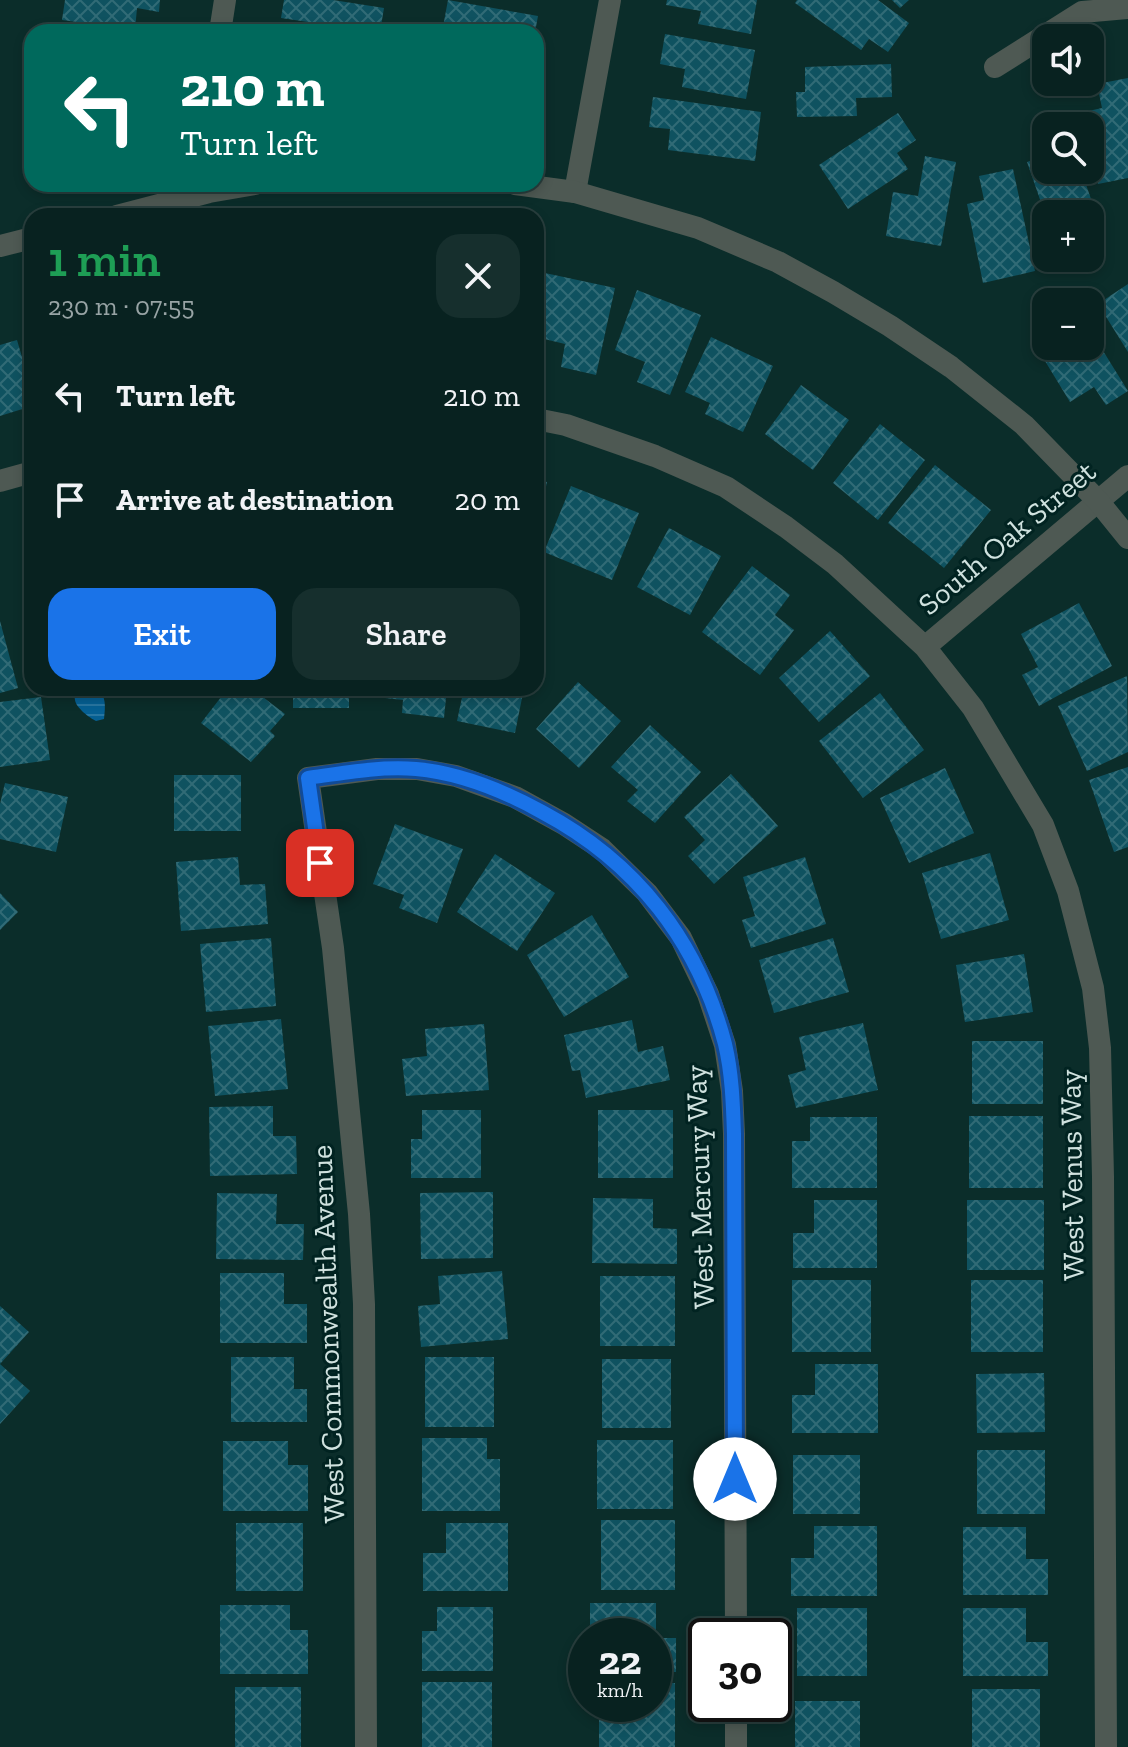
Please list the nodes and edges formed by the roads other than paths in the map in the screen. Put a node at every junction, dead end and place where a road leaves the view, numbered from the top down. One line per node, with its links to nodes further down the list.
1 (225, 0): 4 (street)
2 (610, 0): 8 (street)
3 (1128, 8): 5 (street)
4 (221, 24)
5 (995, 67)
6 (544, 188): 8 (street)
7 (196, 192): 9 (street)
8 (575, 192): 16 (street)
9 (143, 208)
10 (24, 240): 11 (street)
11 (0, 246)
12 (544, 421): 18 (street, West Venus Way)
13 (24, 474): 15 (street)
14 (1128, 476): 16 (street, South Oak Street)
15 (0, 481)
16 (1098, 501): 17 (street); 18 (street, South Oak Street)
17 (1128, 538)
18 (925, 647): 24 (street, West Venus Way)
19 (308, 778): 20 (street, West Mercury Way); 22 (street, West Commonwealth Avenue)
20 (736, 1618)
21 (736, 1722): 23 (street)
22 (366, 1747)
23 (736, 1747)
24 (1106, 1747)

